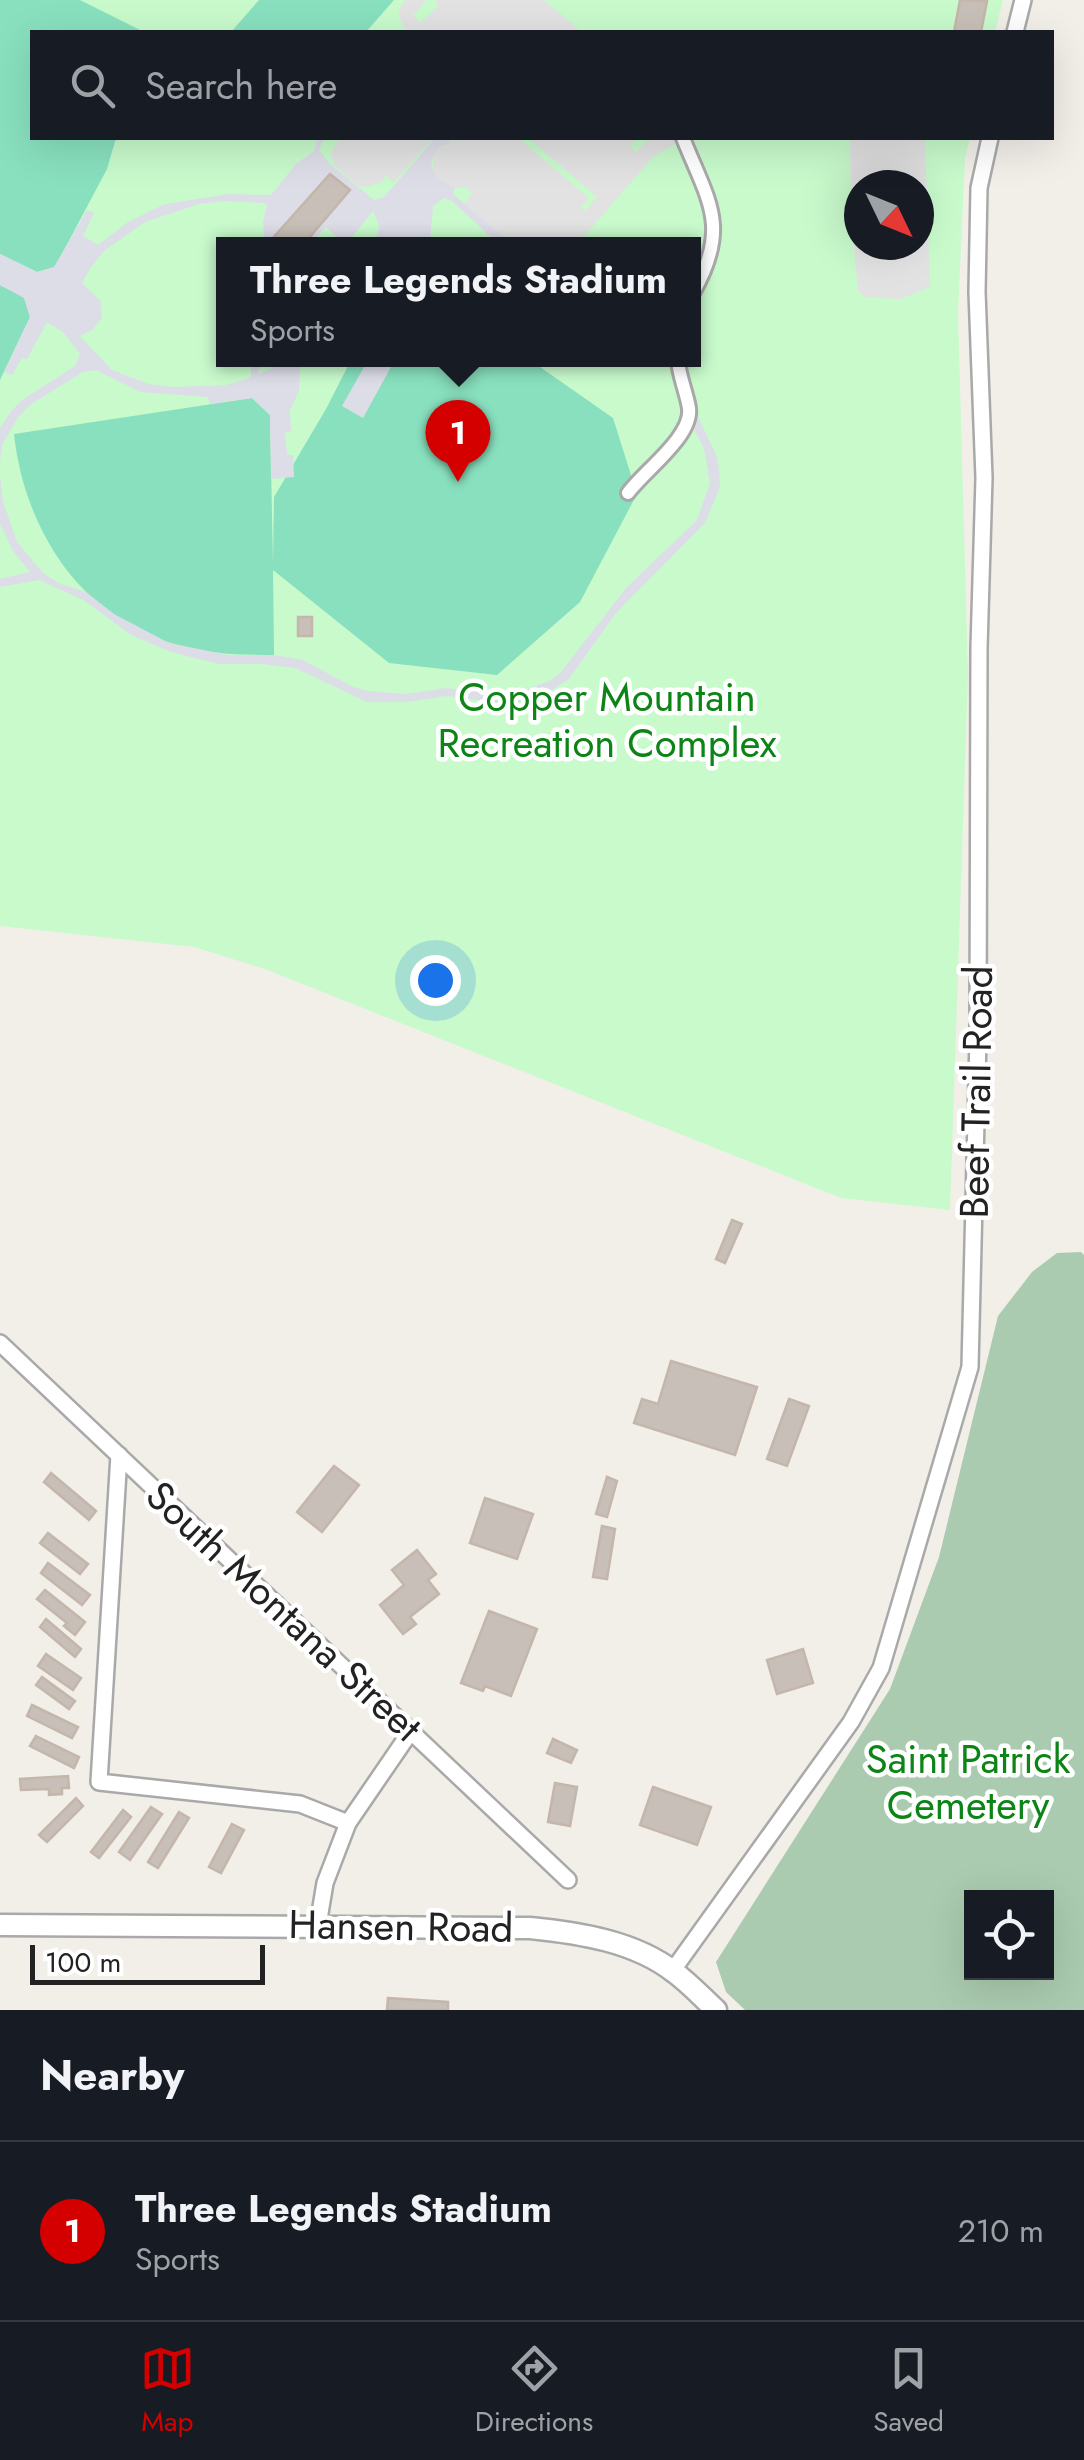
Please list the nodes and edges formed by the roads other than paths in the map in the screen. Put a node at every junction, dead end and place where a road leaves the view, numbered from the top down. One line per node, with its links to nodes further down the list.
1 (1023, 0): 2 (street)
2 (1016, 30)
3 (684, 140): 5 (street)
4 (990, 140): 15 (street, Beef Trail Road)
5 (701, 279)
6 (680, 367): 7 (street)
7 (628, 493)
8 (0, 1343): 9 (street, South Montana Street)
9 (119, 1455): 10 (street, South Montana Street); 11 (street)
10 (411, 1731): 11 (street); 12 (street, South Montana Street)
11 (348, 1824): 13 (street)
12 (568, 1880)
13 (318, 1924): 14 (street, Hansen Road); 15 (street, Hansen Road)
14 (0, 1925)
15 (673, 1970): 16 (street)
16 (716, 2010)

